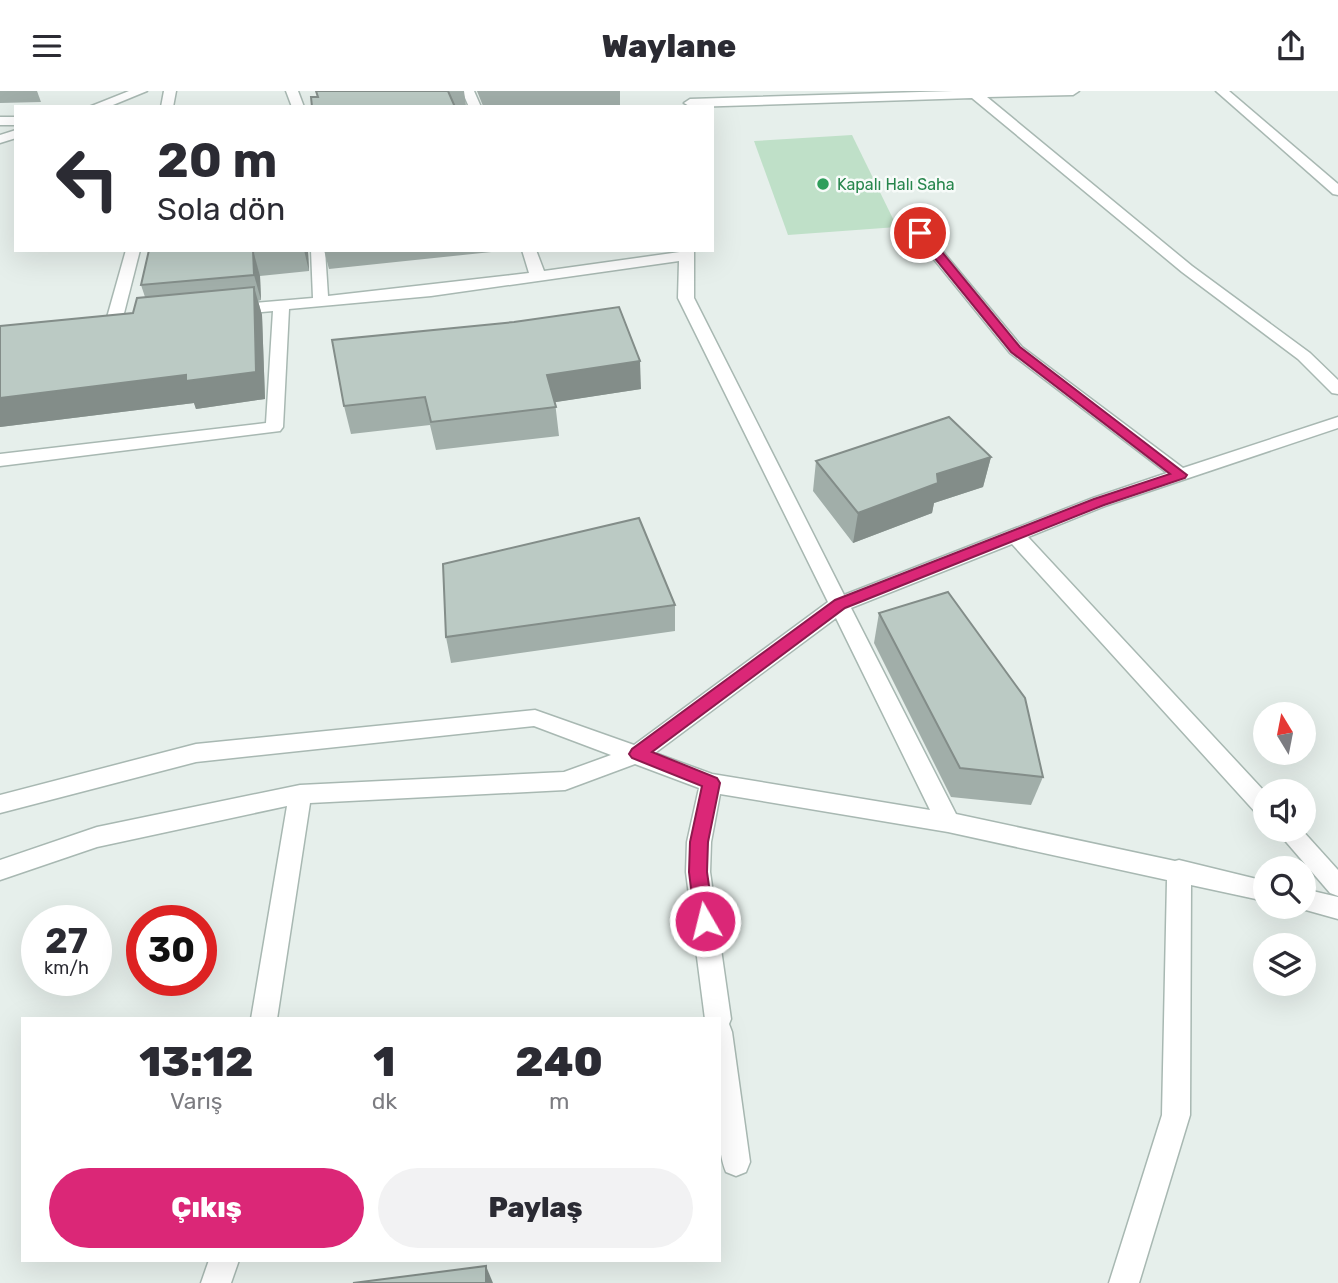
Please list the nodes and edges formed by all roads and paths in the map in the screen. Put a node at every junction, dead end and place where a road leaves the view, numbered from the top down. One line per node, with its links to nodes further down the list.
1 (141, 91): 6 (street)
2 (1073, 91): 4 (street)
3 (1222, 91): 7 (street)
4 (972, 93): 5 (street); 18 (street)
5 (690, 100)
6 (101, 105)
7 (1338, 191)
8 (920, 233): 21 (street)
9 (132, 252): 17 (street)
10 (318, 252): 14 (street)
11 (529, 252): 13 (street)
12 (687, 253): 13 (street); 23 (street)
13 (538, 276): 14 (street)
14 (321, 302): 15 (street)
15 (281, 305): 16 (street); 20 (street)
16 (211, 312)
17 (114, 321)
18 (1338, 389)
19 (1338, 422): 21 (street)
20 (0, 460)
21 (1181, 475): 22 (street)
22 (1015, 535): 23 (street); 27 (street)
23 (840, 604): 24 (street); 29 (street)
24 (638, 754): 25 (street); 26 (street); 28 (street)
25 (711, 783): 29 (street); 38 (street)
26 (300, 794): 31 (street); 37 (street)
27 (1253, 794)
28 (0, 804)
29 (948, 822): 32 (street)
30 (1298, 842): 33 (street)
31 (0, 870)
32 (1179, 870): 34 (street); 43 (street)
33 (1338, 886)
34 (1253, 888)
35 (1316, 903): 36 (street)
36 (1338, 908)
37 (264, 1017)
38 (718, 1017)
39 (721, 1047): 40 (street)
40 (736, 1162)
41 (223, 1262): 42 (street)
42 (216, 1283)
43 (1124, 1283)

